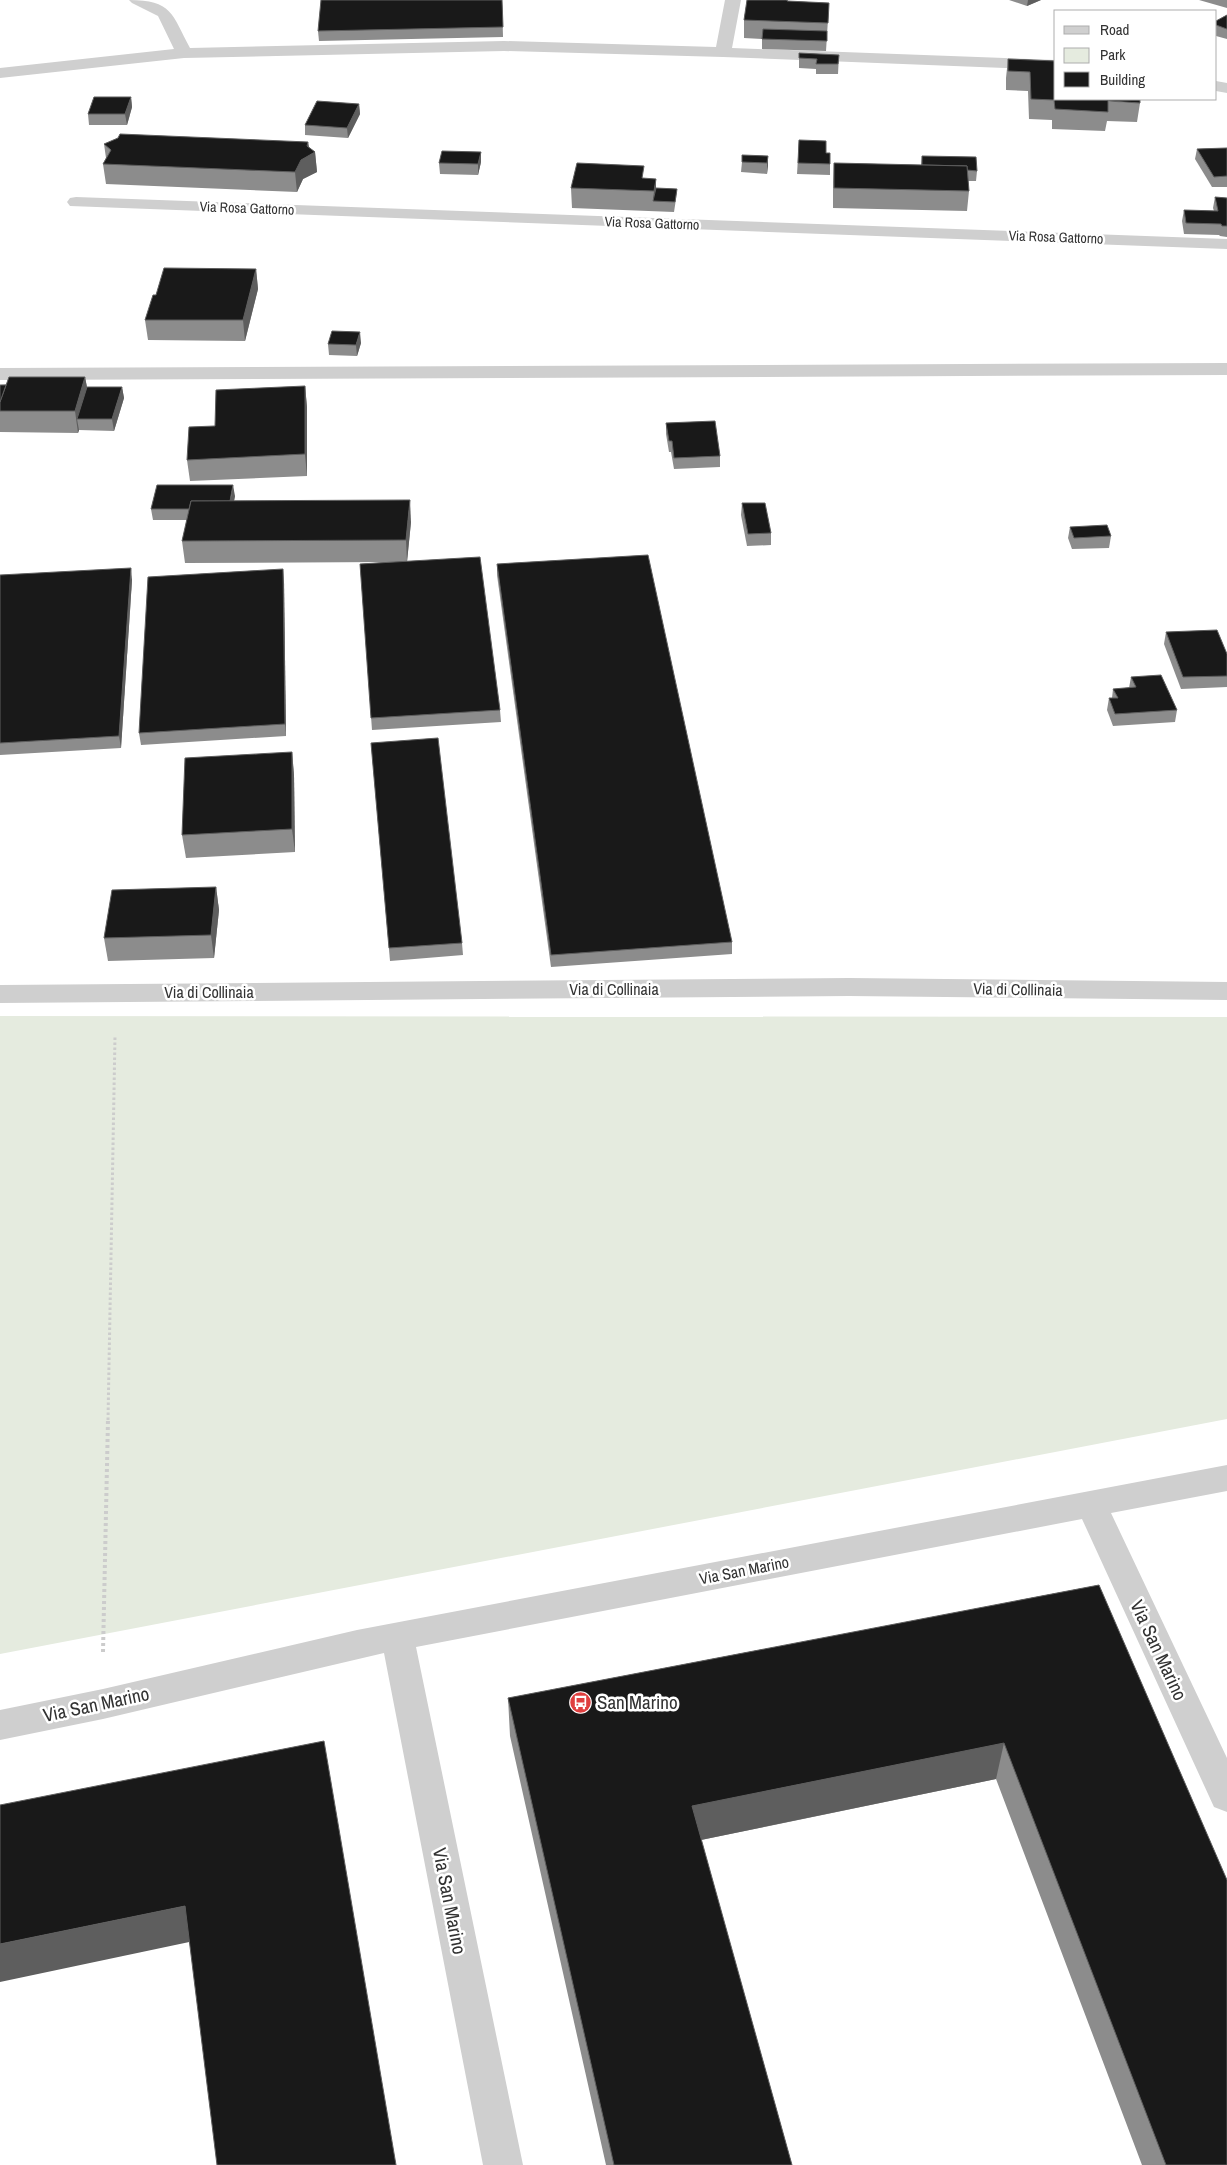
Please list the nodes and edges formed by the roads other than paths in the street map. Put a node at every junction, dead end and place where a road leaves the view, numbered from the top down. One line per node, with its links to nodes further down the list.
1 (138, 0): 4 (street)
2 (733, 0): 3 (street)
3 (723, 52): 4 (street); 5 (street)
4 (184, 53): 6 (street)
5 (1054, 65)
6 (52, 68): 7 (street); 8 (street)
7 (0, 73)
8 (0, 85)
9 (76, 202): 10 (street, Via Rosa Gattorno)
10 (1227, 244)
11 (1227, 369): 12 (street)
12 (0, 374)
13 (1227, 991): 14 (street, Via di Collinaia)
14 (0, 994)
15 (1227, 1478): 16 (street, Via San Marino)
16 (1091, 1504): 17 (street, Via San Marino); 19 (street, Via San Marino)
17 (397, 1636): 18 (street, Via San Marino); 20 (street, Via San Marino)
18 (0, 1724)
19 (1227, 1796)
20 (503, 2165)

